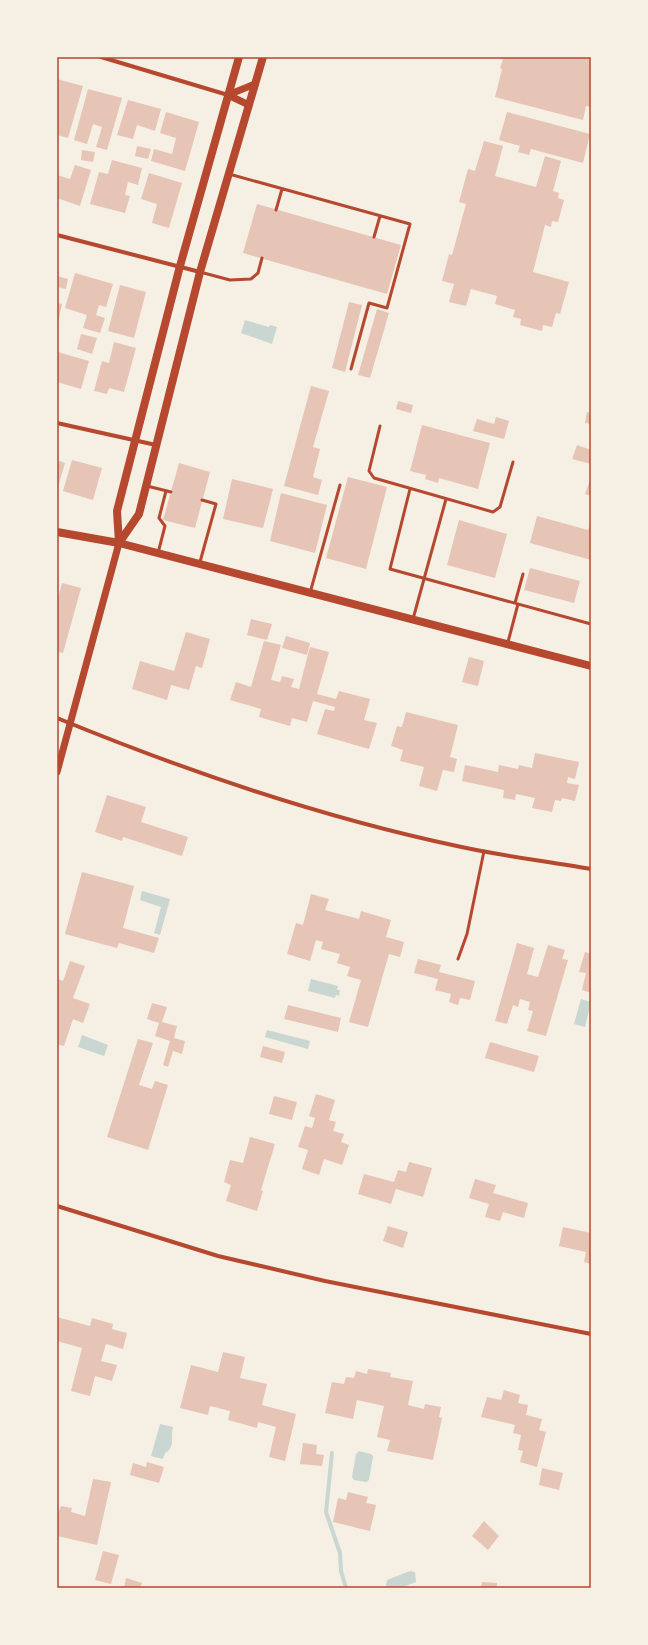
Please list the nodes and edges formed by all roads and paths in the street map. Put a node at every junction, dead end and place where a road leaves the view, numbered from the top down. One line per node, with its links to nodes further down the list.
1 (101, 57): 5 (street)
2 (239, 57): 5 (main road)
3 (262, 57): 4 (main road)
4 (255, 84): 5 (street); 6 (main road)
5 (228, 95): 6 (street); 14 (main road)
6 (249, 105): 7 (main road)
7 (228, 174): 8 (lane); 15 (main road)
8 (282, 189): 9 (lane); 10 (lane)
9 (276, 210)
10 (380, 216): 12 (lane); 16 (lane)
11 (57, 234): 14 (street)
12 (374, 238)
13 (262, 258): 15 (lane)
14 (180, 266): 15 (street); 19 (main road)
15 (200, 272): 20 (main road)
16 (351, 369)
17 (57, 423): 19 (street)
18 (380, 426): 24 (lane)
19 (136, 439): 20 (street); 30 (main road)
20 (157, 445): 23 (main road)
21 (513, 462): 27 (lane)
22 (340, 485): 35 (lane)
23 (146, 486): 25 (lane); 30 (main road)
24 (410, 489): 27 (lane); 34 (lane)
25 (166, 491): 26 (lane); 31 (lane)
26 (171, 492)
27 (446, 499): 34 (lane)
28 (202, 500): 32 (lane)
29 (57, 532): 30 (main road)
30 (119, 543): 31 (main road); 42 (street)
31 (158, 553): 32 (main road)
32 (200, 564): 35 (main road)
33 (523, 574): 36 (lane)
34 (424, 578): 36 (lane); 37 (lane)
35 (310, 593): 37 (main road)
36 (517, 603): 38 (lane); 39 (lane)
37 (413, 619): 39 (main road)
38 (591, 624)
39 (507, 644): 40 (main road)
40 (591, 666)
41 (57, 718): 42 (street)
42 (70, 723): 43 (street); 44 (street)
43 (57, 772)
44 (484, 851): 45 (street); 46 (lane)
45 (591, 869)
46 (458, 959)
47 (57, 1206): 48 (street)
48 (591, 1334)

